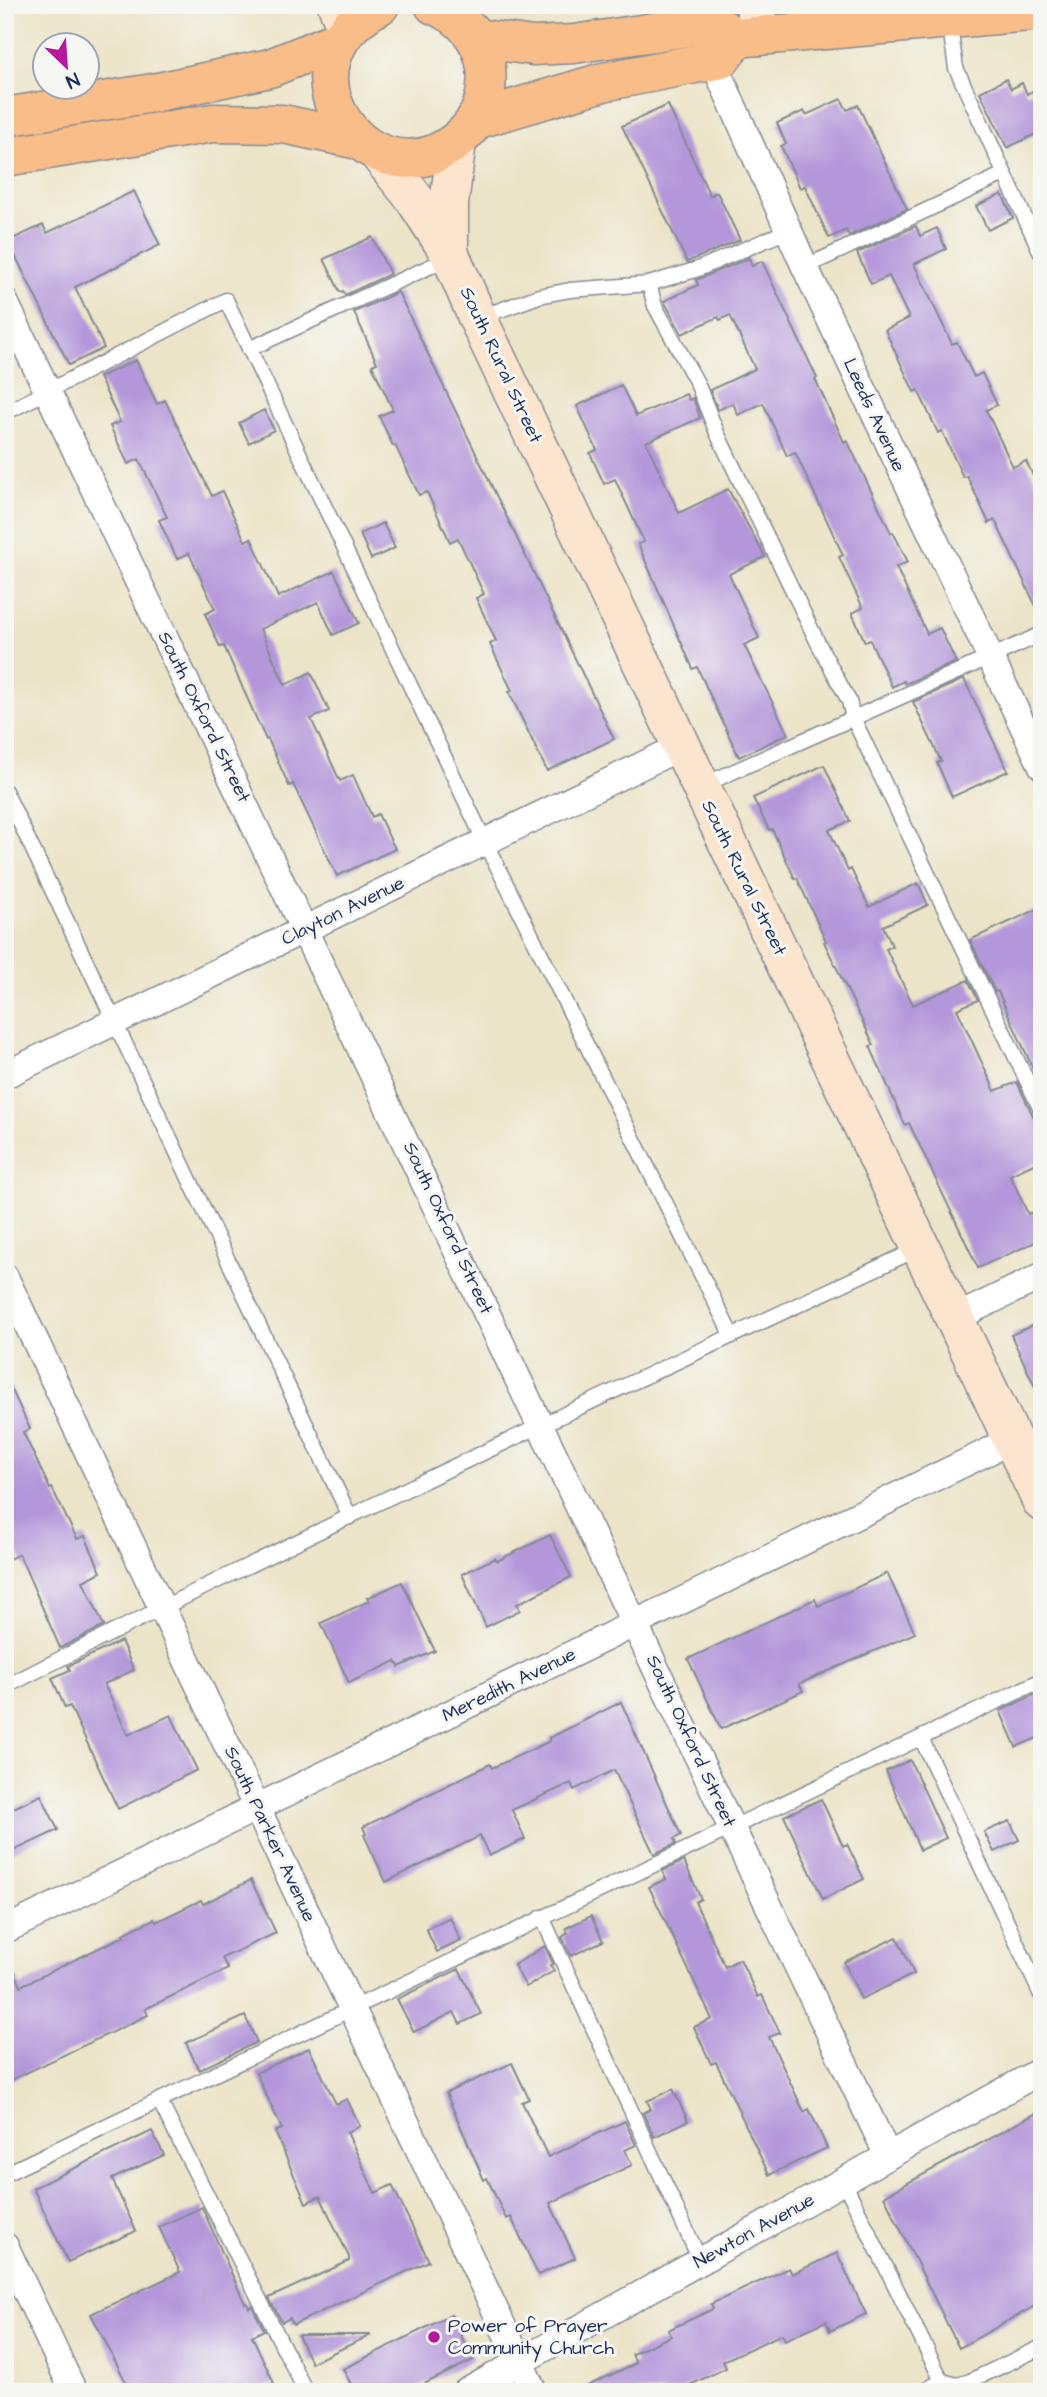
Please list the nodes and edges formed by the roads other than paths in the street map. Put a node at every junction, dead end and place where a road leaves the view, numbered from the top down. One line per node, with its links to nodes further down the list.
1 (380, 5): 5 (main road)
2 (434, 5): 7 (main road)
3 (1042, 11): 4 (main road)
4 (949, 19): 6 (main road); 12 (lane)
5 (341, 25): 8 (main road); 10 (main road)
6 (741, 35): 7 (main road); 9 (main road); 13 (street, Leeds Avenue)
7 (476, 38): 9 (main road)
8 (5, 117)
9 (466, 131): 10 (main road); 14 (main road, South Rural Street)
10 (368, 146): 11 (main road); 14 (main road, South Rural Street)
11 (5, 157)
12 (1004, 174): 15 (lane); 16 (lane)
13 (787, 230): 16 (street, Leeds Avenue); 17 (lane)
14 (449, 255): 19 (main road, South Rural Street); 20 (lane)
15 (1042, 255)
16 (804, 267): 24 (street, Leeds Avenue)
17 (649, 284): 19 (lane); 25 (lane)
18 (5, 302): 21 (street, South Oxford Street)
19 (478, 319): 26 (main road, South Rural Street)
20 (250, 349): 21 (lane); 30 (lane)
21 (48, 392): 22 (lane); 31 (street, South Oxford Street)
22 (5, 412)
23 (1042, 634): 24 (lane)
24 (989, 657): 25 (lane); 27 (street, Leeds Avenue)
25 (853, 718): 28 (lane); 34 (lane)
26 (682, 746): 28 (main road, South Rural Street); 30 (street, Clayton Avenue)
27 (1042, 766)
28 (701, 786): 35 (main road, South Rural Street)
29 (5, 791): 32 (lane)
30 (485, 842): 31 (street, Clayton Avenue); 39 (lane)
31 (305, 929): 32 (street, Clayton Avenue); 40 (street, South Oxford Street)
32 (116, 1021): 33 (street, Clayton Avenue); 43 (lane)
33 (5, 1075)
34 (1042, 1111)
35 (921, 1248): 38 (main road, South Rural Street); 39 (lane)
36 (1042, 1276): 38 (street)
37 (5, 1277): 44 (street, South Parker Avenue)
38 (955, 1318): 41 (main road, South Rural Street)
39 (732, 1336): 40 (lane)
40 (541, 1425): 43 (lane); 45 (street, South Oxford Street)
41 (1012, 1440): 42 (main road, South Rural Street); 45 (street, Meredith Avenue)
42 (1042, 1502)
43 (350, 1517): 44 (lane)
44 (162, 1606): 47 (lane); 49 (street, South Parker Avenue)
45 (635, 1623): 49 (street, Meredith Avenue); 50 (street, South Oxford Street)
46 (1042, 1680): 48 (lane)
47 (5, 1687)
48 (921, 1738): 50 (lane); 53 (lane)
49 (258, 1808): 52 (street, Meredith Avenue); 54 (street, South Parker Avenue)
50 (731, 1826): 51 (lane); 57 (street, South Oxford Street)
51 (542, 1917): 54 (lane); 61 (lane)
52 (5, 1930)
53 (1042, 1997)
54 (352, 2007): 56 (lane); 63 (street, South Parker Avenue)
55 (1042, 2070): 57 (street, Newton Avenue)
56 (159, 2100): 58 (lane); 66 (lane)
57 (887, 2156): 59 (street, Newton Avenue)
58 (5, 2174)
59 (844, 2180): 61 (street, Newton Avenue); 64 (lane)
60 (5, 2246): 65 (street)
61 (700, 2260): 63 (street, Newton Avenue)
62 (1042, 2347): 64 (lane)
63 (520, 2362): 67 (street, Newton Avenue); 68 (street, South Parker Avenue)
64 (942, 2381): 69 (lane)
65 (74, 2392)
66 (306, 2392)
67 (466, 2392)
68 (534, 2392)
69 (922, 2392)

